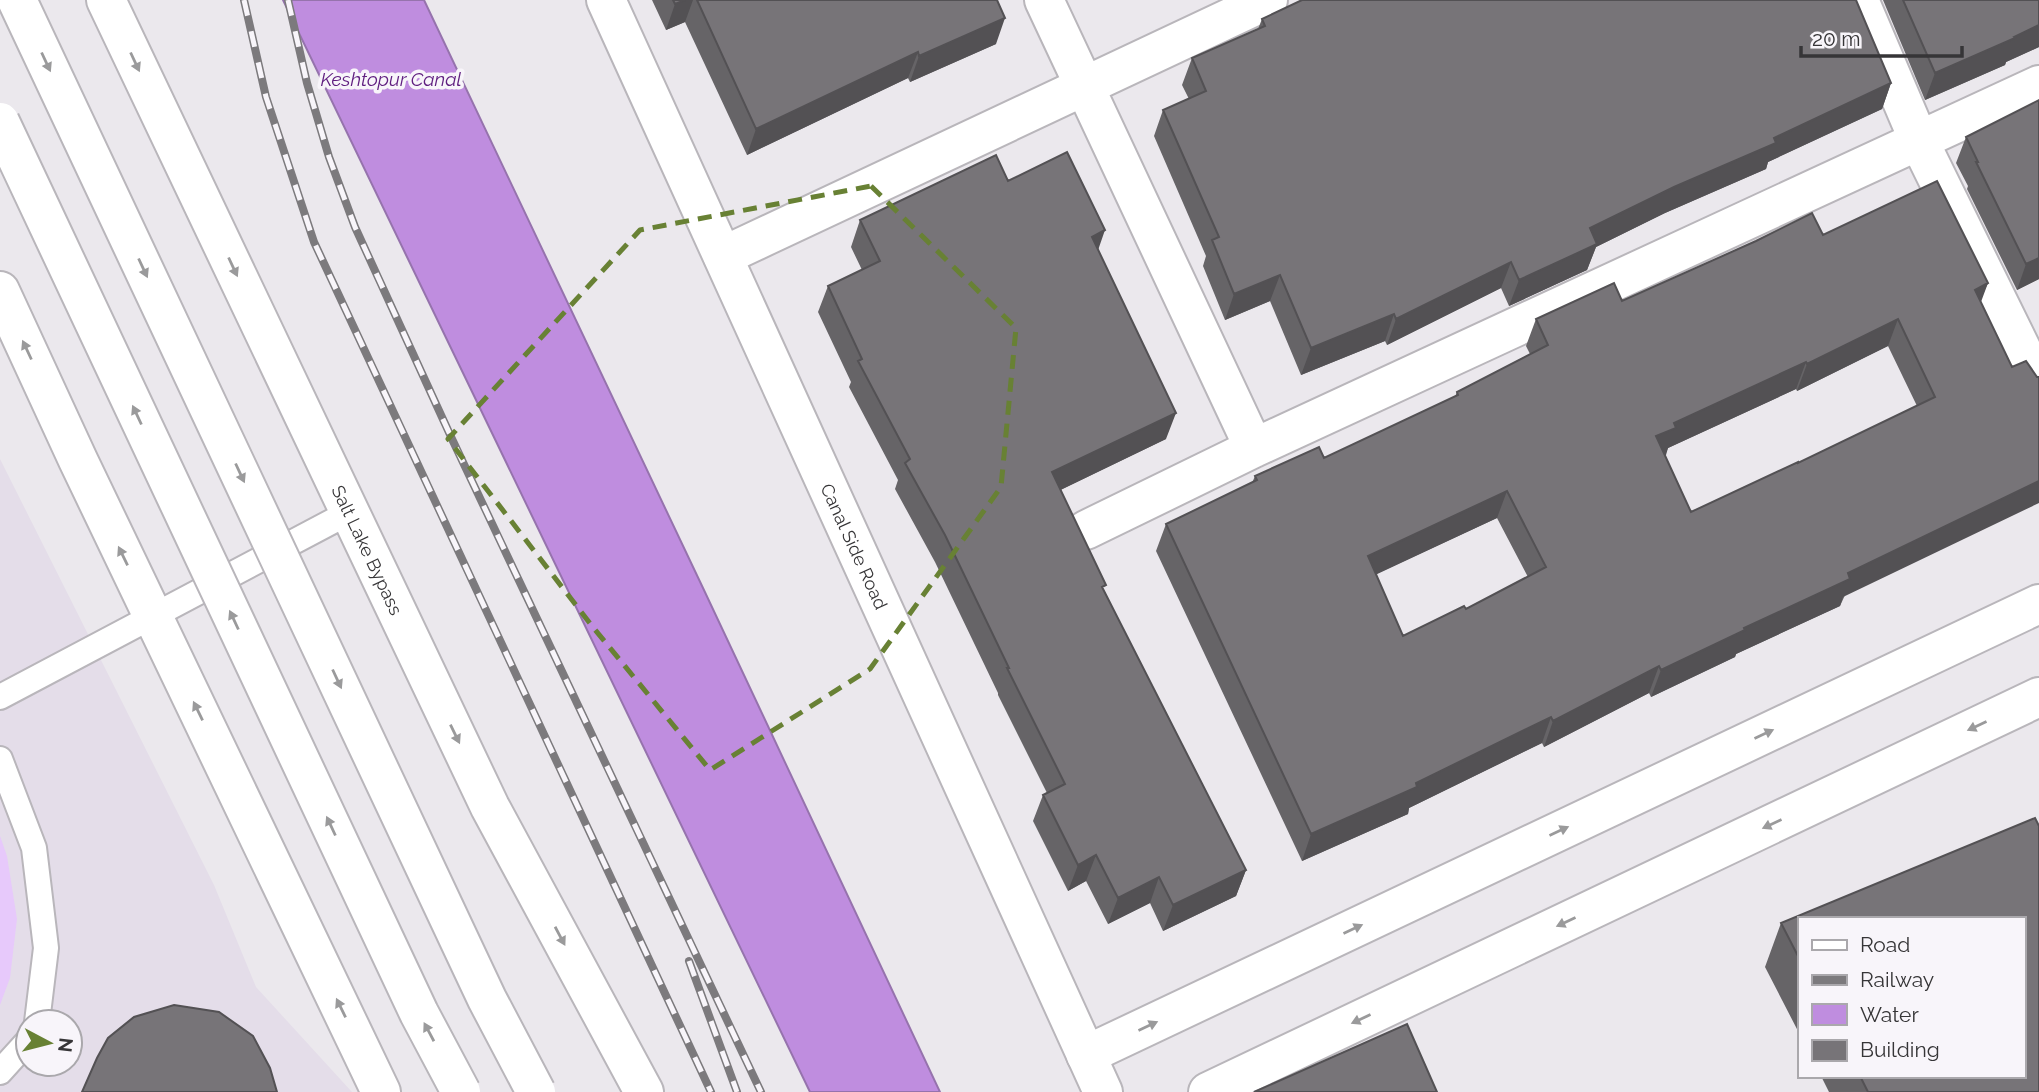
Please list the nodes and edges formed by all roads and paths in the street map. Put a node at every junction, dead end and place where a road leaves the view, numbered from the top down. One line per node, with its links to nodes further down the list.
1 (17, 0): 28 (street, one-way to 28, bridge)
2 (106, 0): 15 (street, Salt Lake Bypass, one-way to 15)
3 (606, 0): 11 (street, Canal Side Road)
4 (1044, 0): 8 (street)
5 (1268, 0): 8 (street)
6 (1859, 0): 10 (street)
7 (2039, 85): 10 (street)
8 (1084, 86): 11 (street); 14 (street)
9 (0, 122): 27 (street, one-way to 9, bridge)
10 (1919, 141): 13 (street); 14 (street)
11 (723, 256): 23 (street, Canal Side Road)
12 (0, 291): 18 (street, one-way to 12)
13 (2039, 385)
14 (1254, 448): 16 (street)
15 (350, 512): 18 (lane); 29 (street, Salt Lake Bypass, one-way to 29)
16 (1086, 530)
17 (2039, 604): 23 (street, one-way to 17)
18 (153, 618): 19 (lane); 26 (street, one-way to 18)
19 (0, 697)
20 (2039, 697): 31 (street, one-way to 31)
21 (0, 759): 22 (lane)
22 (39, 1008)
23 (1086, 1055): 30 (street, Canal Side Road)
24 (14, 1056): 25 (lane)
25 (0, 1072)
26 (381, 1092)
27 (461, 1092)
28 (536, 1092)
29 (644, 1092)
30 (1102, 1092)
31 (1208, 1092)

